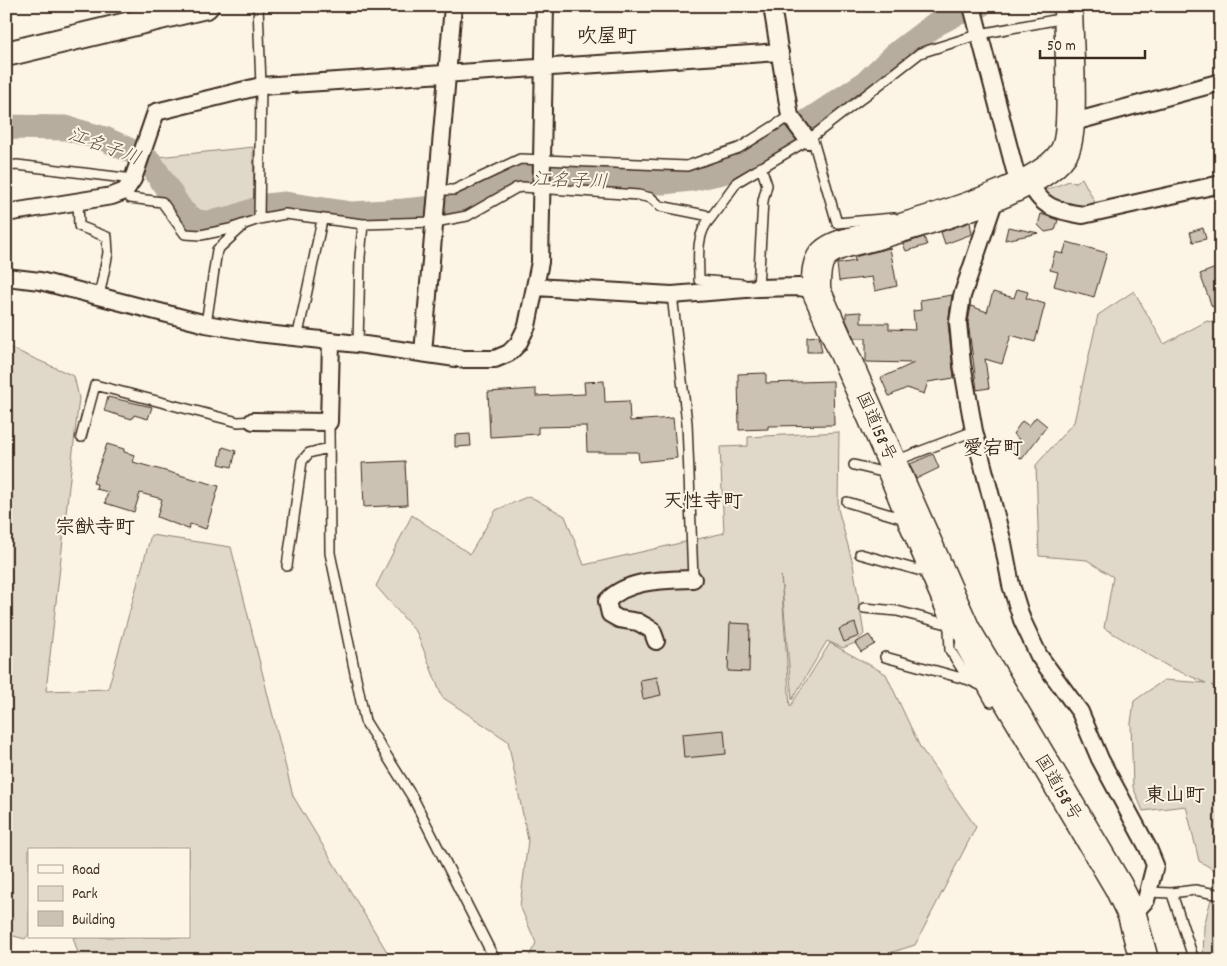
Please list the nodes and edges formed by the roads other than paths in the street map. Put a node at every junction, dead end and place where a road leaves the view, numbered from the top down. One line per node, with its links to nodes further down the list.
1 (206, 6): 11 (main road)
2 (258, 6): 15 (lane)
3 (453, 6): 13 (street)
4 (545, 6): 12 (street)
5 (772, 6): 10 (street)
6 (1097, 6): 8 (lane)
7 (974, 11): 9 (street)
8 (1068, 11): 9 (lane); 16 (highway)
9 (980, 34): 17 (lane); 24 (street)
10 (780, 52): 12 (street); 17 (street)
11 (6, 54)
12 (544, 67): 13 (street); 18 (street)
13 (448, 74): 15 (street); 25 (street)
14 (1221, 82): 16 (street)
15 (261, 86): 21 (street); 28 (lane)
16 (1070, 123): 24 (highway)
17 (801, 129): 18 (lane); 20 (lane); 34 (lane)
18 (541, 162): 23 (street); 25 (lane)
19 (6, 166): 21 (lane)
20 (761, 168): 29 (lane); 37 (lane)
21 (132, 179): 26 (street); 33 (lane)
22 (1221, 184): 24 (street)
23 (540, 185): 29 (lane); 31 (lane); 36 (street)
24 (1015, 188): 34 (highway); 48 (street)
25 (437, 194): 31 (street)
26 (78, 200): 27 (street); 40 (lane)
27 (6, 213)
28 (259, 215): 30 (lane); 33 (lane)
29 (710, 219): 37 (lane)
30 (322, 220): 32 (lane); 42 (lane)
31 (435, 220): 32 (lane); 45 (street)
32 (363, 224): 44 (lane)
33 (244, 225): 41 (lane)
34 (901, 228): 38 (highway)
35 (6, 277): 40 (street)
36 (535, 287): 39 (street); 45 (street)
37 (758, 288): 38 (street); 39 (street)
38 (816, 290): 51 (highway, 国道158号)
39 (672, 295): 58 (lane)
40 (99, 296): 41 (street)
41 (206, 324): 42 (street)
42 (297, 339): 43 (street)
43 (331, 342): 44 (street); 47 (street)
44 (358, 344): 45 (street)
45 (423, 353)
46 (253, 421): 47 (street); 49 (lane)
47 (329, 422): 50 (lane)
48 (974, 431): 51 (lane); 66 (street)
49 (81, 438)
50 (328, 448): 56 (lane); 70 (lane)
51 (893, 462): 60 (highway, 国道158号)
52 (854, 465): 54 (lane)
53 (847, 502): 54 (lane)
54 (901, 518): 57 (lane)
55 (860, 554): 57 (lane)
56 (287, 566)
57 (926, 572): 60 (lane)
58 (693, 579): 61 (street)
59 (864, 608): 60 (lane)
60 (957, 627): 63 (lane); 64 (lane); 69 (highway, 国道158号)
61 (656, 641)
62 (885, 657): 63 (lane)
63 (969, 680): 64 (lane)
64 (982, 686): 65 (lane)
65 (991, 702)
66 (1148, 892): 67 (lane); 69 (street)
67 (1171, 894): 68 (lane); 72 (lane)
68 (1221, 895)
69 (1132, 915): 71 (highway, 国道158号)
70 (495, 960)
71 (1144, 960)
72 (1194, 960)

